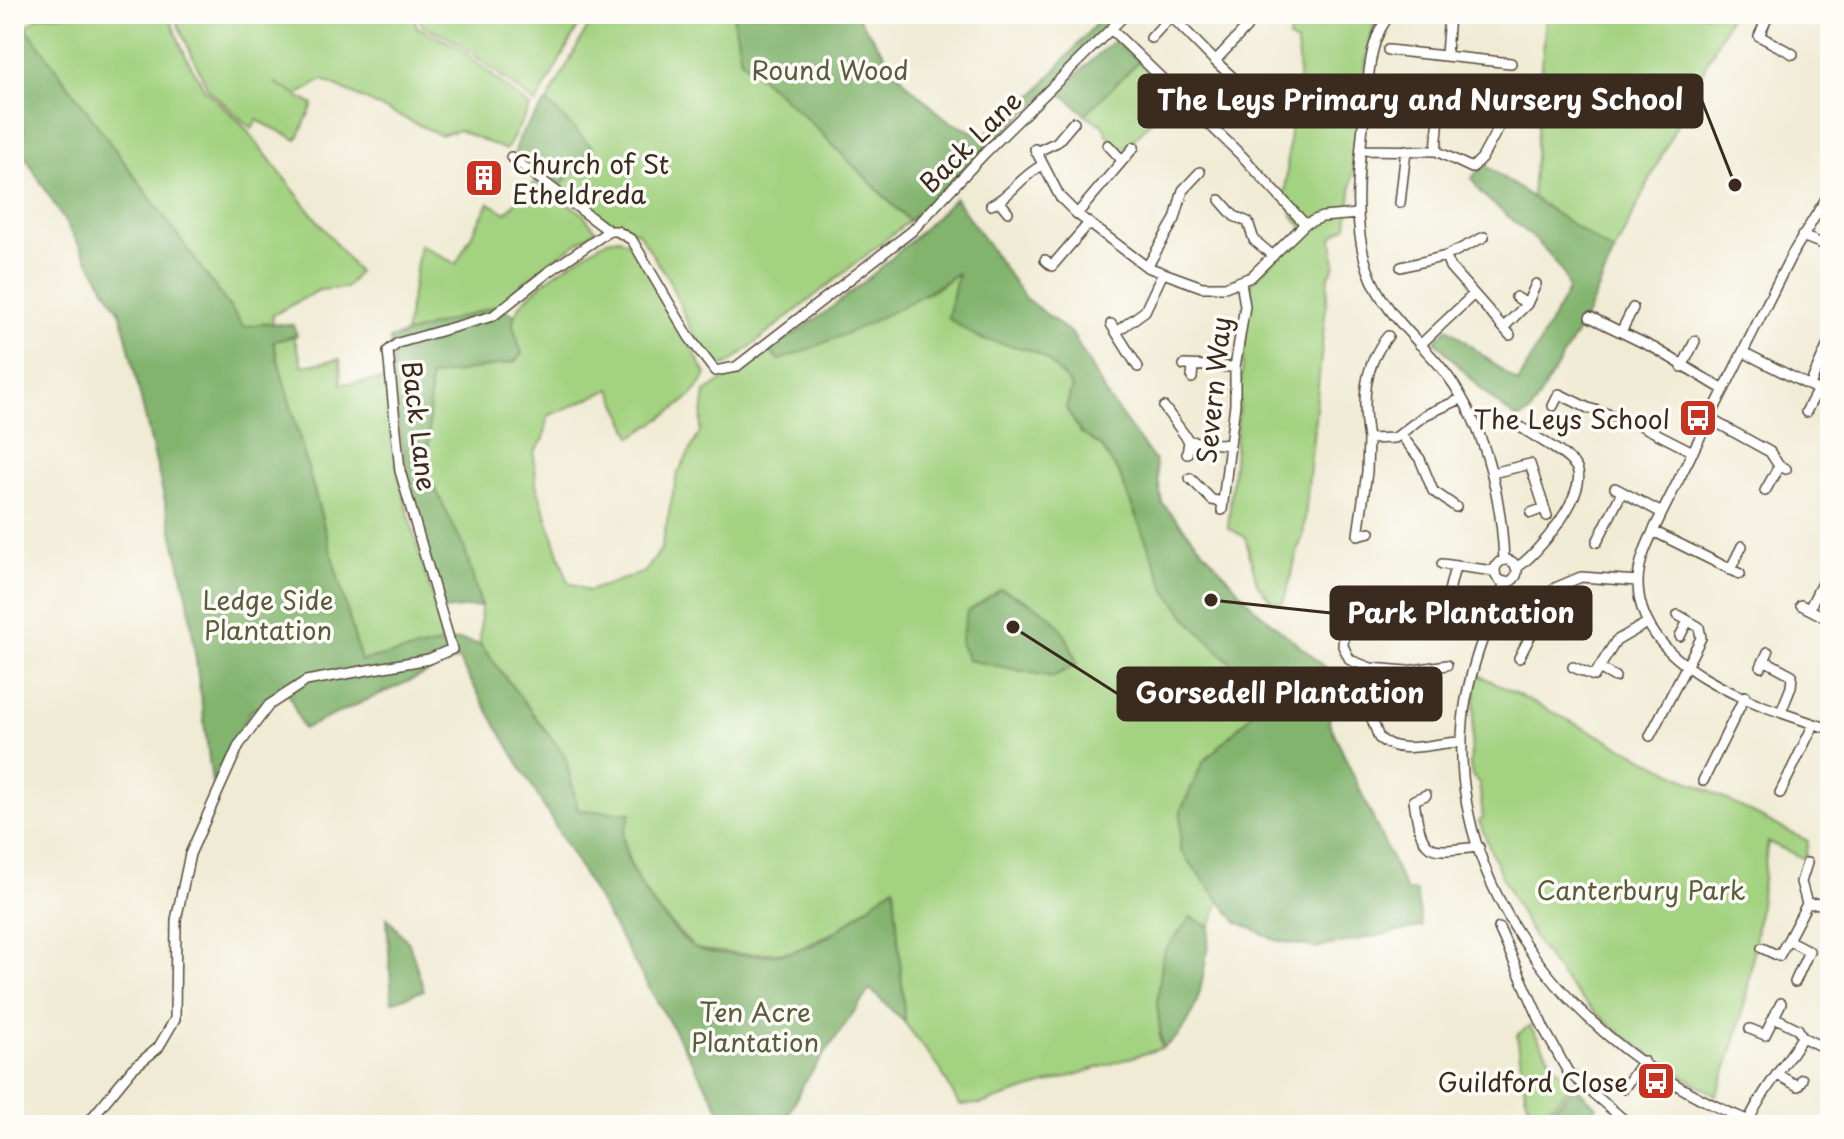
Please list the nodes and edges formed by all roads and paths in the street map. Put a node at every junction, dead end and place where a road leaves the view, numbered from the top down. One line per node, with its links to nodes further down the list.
1 (1126, 14): 7 (street)
2 (1253, 14): 12 (street)
3 (1449, 14): 11 (street)
4 (1769, 14): 10 (street)
5 (1172, 15): 8 (street); 12 (street)
6 (1387, 16): 22 (street)
7 (1113, 31): 36 (street); 37 (street, Back Lane)
8 (1151, 38)
9 (1388, 50): 11 (street)
10 (1793, 54)
11 (1446, 55): 13 (street)
12 (1215, 61): 15 (street)
13 (1511, 63)
14 (1292, 80): 15 (street)
15 (1289, 94): 16 (street)
16 (1288, 107)
17 (1406, 112): 24 (street)
18 (1503, 119): 24 (street)
19 (1074, 122): 27 (street)
20 (1108, 145): 26 (street)
21 (1134, 147): 26 (street)
22 (1361, 150): 23 (street); 34 (street)
23 (1406, 150): 24 (street); 30 (street)
24 (1436, 151)
25 (511, 157): 37 (street)
26 (1121, 159): 33 (street)
27 (1041, 166): 32 (street); 33 (street)
28 (1200, 172): 44 (street)
29 (1830, 192): 38 (street)
30 (1404, 197)
31 (1220, 200): 41 (street)
32 (1008, 212)
33 (1077, 214): 35 (street)
34 (1358, 214): 36 (street); 58 (street)
35 (1089, 223): 43 (street); 44 (street)
36 (1305, 224): 41 (street)
37 (609, 231): 139 (street, Back Lane)
38 (1802, 236): 40 (street); 59 (street)
39 (1484, 237): 42 (street)
40 (1830, 247)
41 (1273, 256): 47 (street)
42 (1446, 256): 45 (street); 49 (street)
43 (1052, 267)
44 (1147, 267): 46 (street)
45 (1401, 267)
46 (1162, 275): 47 (street); 60 (street)
47 (1241, 282): 61 (street, Severn Way)
48 (1536, 284): 51 (street)
49 (1474, 294): 51 (street); 58 (street)
50 (1516, 297): 51 (street)
51 (1527, 304)
52 (1633, 308): 54 (street)
53 (1590, 317): 54 (street)
54 (1621, 332): 62 (street)
55 (1388, 336): 73 (street)
56 (1828, 338): 64 (street)
57 (1695, 341): 62 (street)
58 (1420, 345): 66 (street)
59 (1743, 352): 64 (street); 65 (street)
60 (1138, 367)
61 (1235, 367): 63 (street); 75 (street, Severn Way)
62 (1682, 367): 65 (street)
63 (1192, 378)
64 (1818, 389): 69 (street)
65 (1724, 390): 70 (street)
66 (1461, 399): 72 (street); 78 (street)
67 (1553, 406): 76 (street)
68 (1164, 407): 74 (street)
69 (1806, 412)
70 (1710, 419): 76 (street); 80 (street)
71 (1515, 423): 91 (street)
72 (1401, 435): 73 (street); 81 (street)
73 (1368, 439): 85 (street)
74 (1189, 441): 75 (street); 77 (street)
75 (1230, 445): 79 (street, Severn Way)
76 (1693, 452): 83 (street)
77 (1187, 454)
78 (1492, 473): 82 (street); 88 (street)
79 (1190, 478)
80 (1765, 491)
81 (1456, 507)
82 (1531, 513)
83 (1662, 513): 84 (street); 86 (street)
84 (1653, 531): 87 (street); 93 (street)
85 (1370, 532)
86 (1597, 542)
87 (1742, 546)
88 (1504, 560): 91 (street); 92 (street)
89 (1442, 564): 90 (street)
90 (1455, 567): 92 (street); 99 (street)
91 (1516, 568): 94 (street)
92 (1494, 571): 94 (street)
93 (1638, 581): 98 (street); 101 (street)
94 (1504, 583): 115 (street)
95 (1822, 583): 97 (street)
96 (1347, 598): 106 (street)
97 (1830, 620)
98 (1647, 623): 105 (street); 107 (street)
99 (1424, 624)
100 (1680, 636): 105 (street)
101 (1519, 658)
102 (1764, 660): 111 (street)
103 (1447, 665): 106 (street)
104 (1573, 667): 107 (street)
105 (1686, 667): 110 (street); 114 (street)
106 (1371, 668): 115 (street)
107 (1596, 672): 108 (street); 109 (street)
108 (1615, 677)
109 (1589, 687)
110 (1745, 696): 111 (street); 116 (street)
111 (1781, 712): 112 (street)
112 (1814, 724): 113 (street); 117 (street)
113 (1830, 729)
114 (1651, 730)
115 (1462, 742): 121 (street)
116 (1703, 781)
117 (1780, 793)
118 (1426, 795): 120 (street)
119 (1404, 796): 120 (street)
120 (1414, 800): 121 (street)
121 (1479, 847): 134 (street)
122 (1807, 863): 124 (street)
123 (1830, 903): 124 (street)
124 (1807, 904): 126 (street)
125 (1499, 928): 140 (street)
126 (1788, 940): 127 (street); 128 (street)
127 (1762, 948)
128 (1795, 982)
129 (1781, 1003): 130 (street)
130 (1774, 1017): 131 (street); 132 (street)
131 (1750, 1029)
132 (1802, 1037): 133 (street); 135 (street)
133 (1830, 1051)
134 (1643, 1061): 137 (street); 138 (street)
135 (1778, 1075): 136 (street); 138 (street)
136 (1802, 1079)
137 (1624, 1088)
138 (1749, 1120): 141 (street)
139 (86, 1125)
140 (1630, 1125)
141 (1761, 1125)

